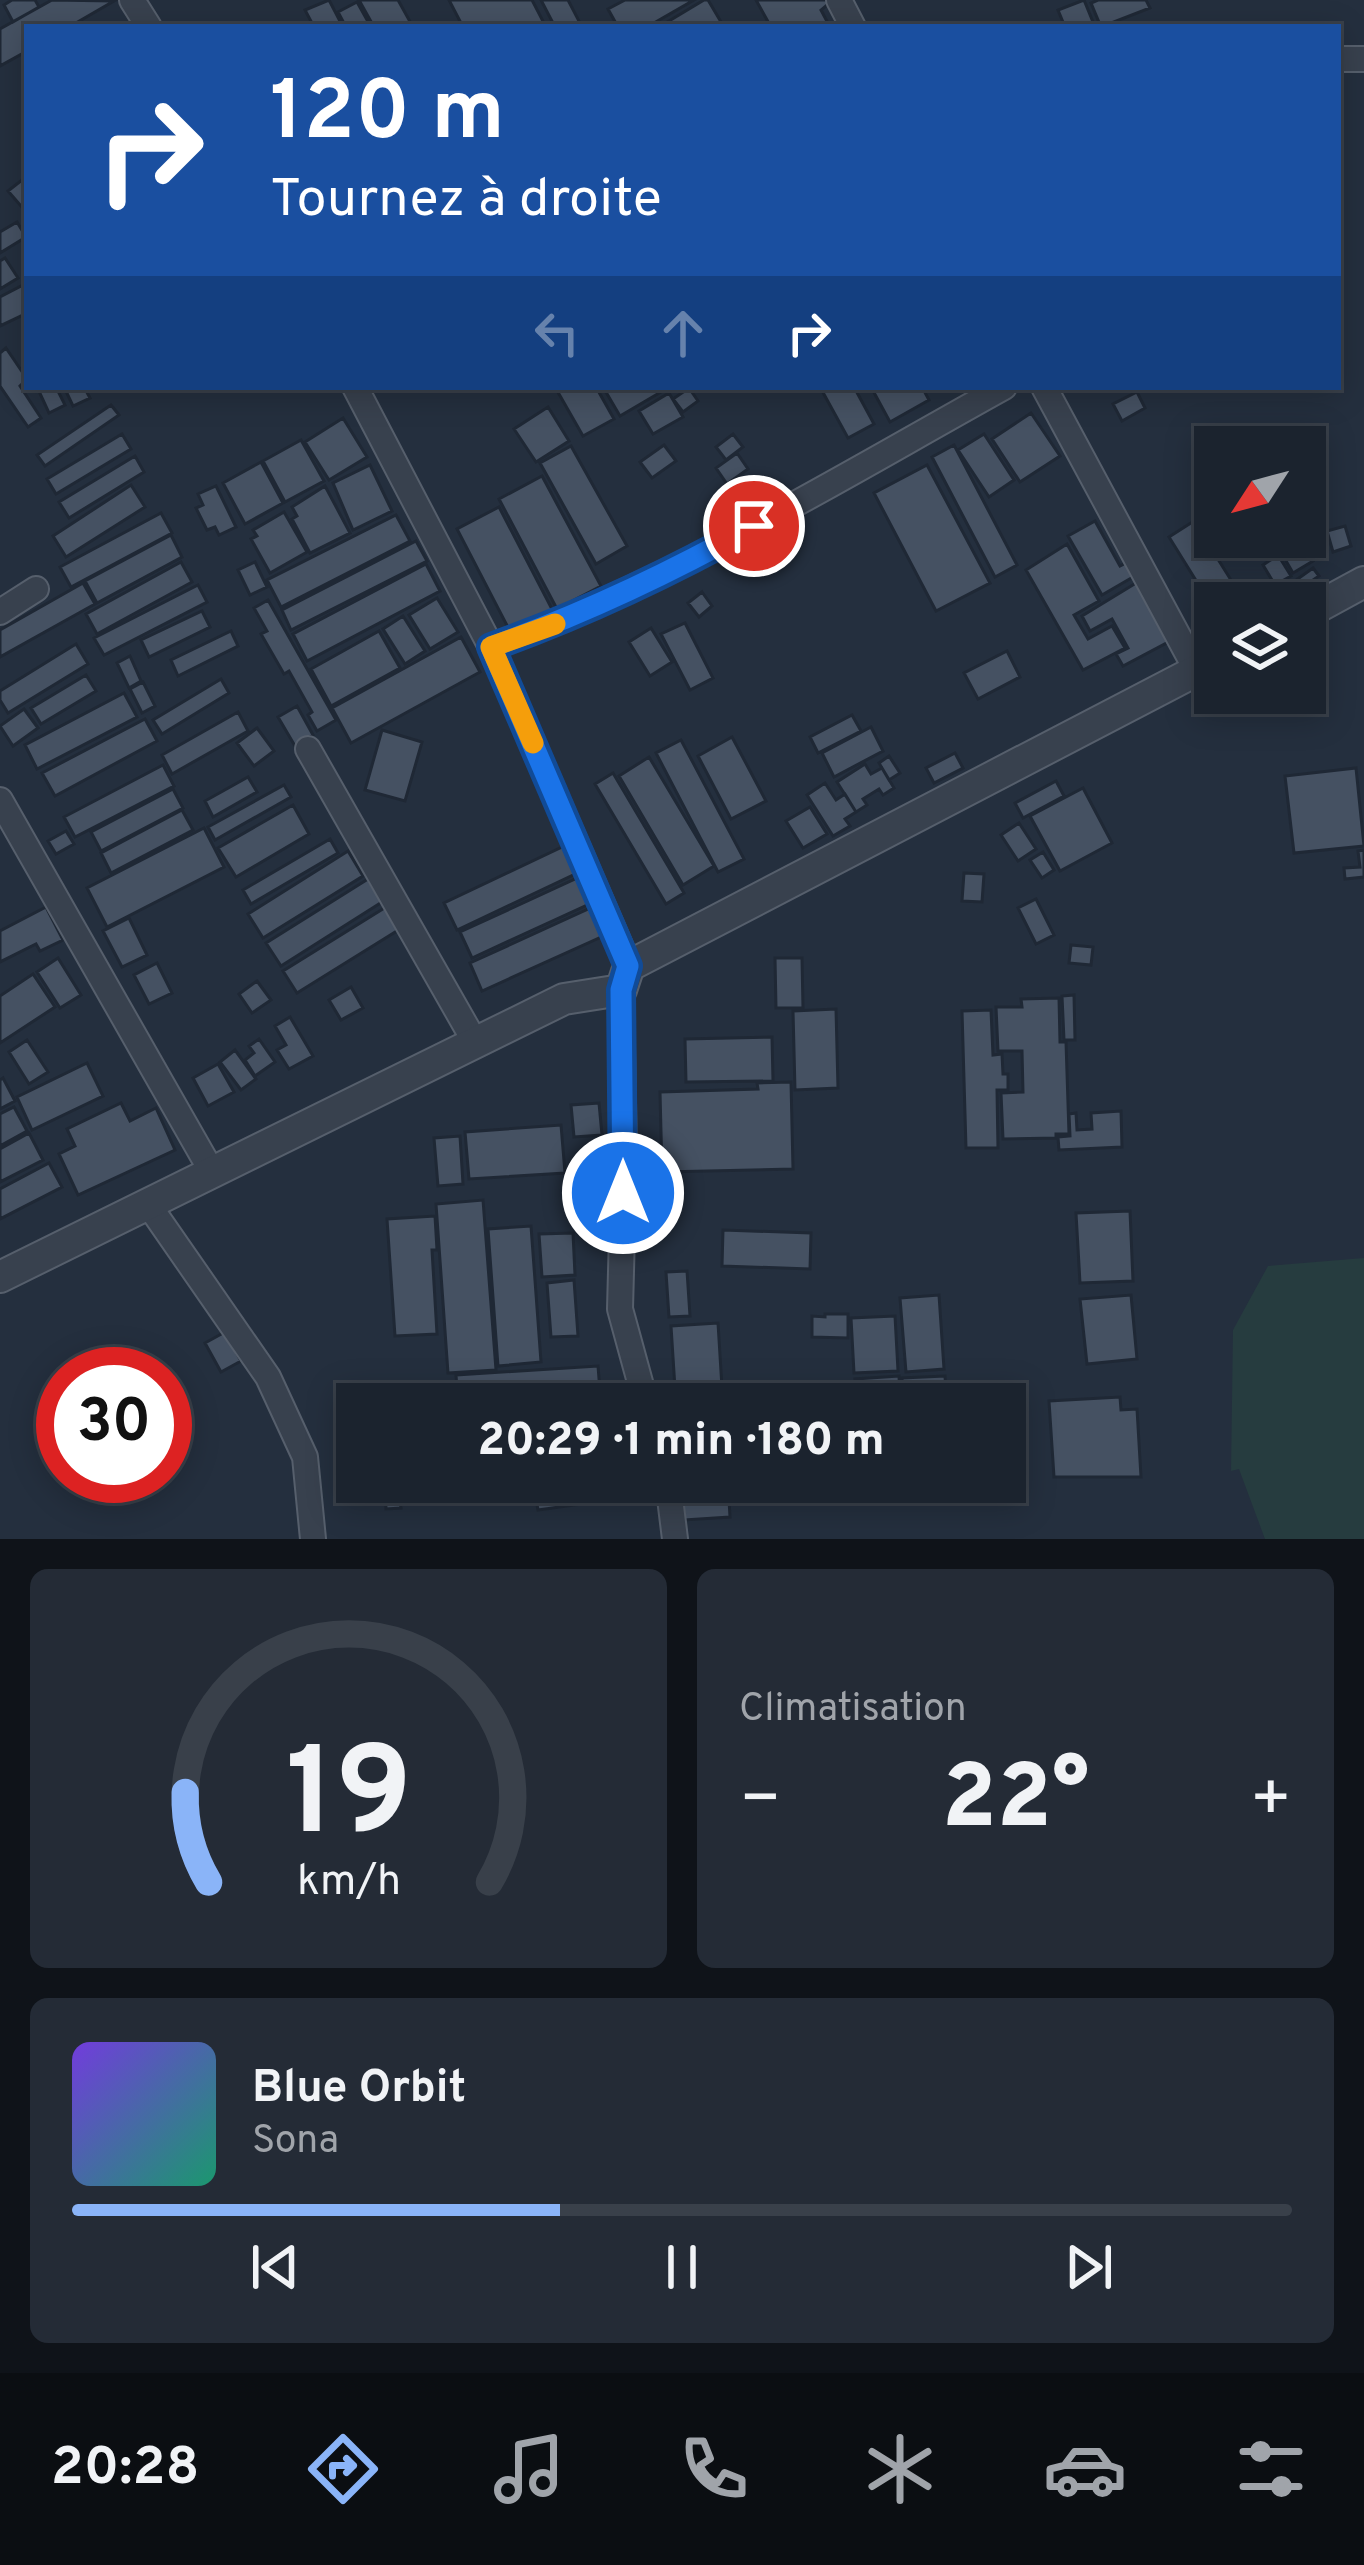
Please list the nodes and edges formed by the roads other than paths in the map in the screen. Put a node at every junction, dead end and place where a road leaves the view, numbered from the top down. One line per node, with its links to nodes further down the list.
1 (357, 390): 9 (street)
2 (999, 390): 9 (street)
3 (1047, 390): 8 (street)
4 (1364, 582): 6 (street)
5 (36, 590): 7 (street)
6 (1326, 603)
7 (0, 612)
8 (1194, 645)
9 (491, 647): 13 (street)
10 (1194, 672): 13 (street)
11 (308, 749): 14 (street)
12 (0, 800): 15 (street)
13 (625, 978): 14 (street); 18 (street)
14 (475, 1042): 15 (street)
15 (212, 1172): 16 (street)
16 (148, 1204): 17 (street); 20 (street)
17 (0, 1277)
18 (640, 1383)
19 (671, 1503): 21 (street)
20 (313, 1539)
21 (675, 1539)

